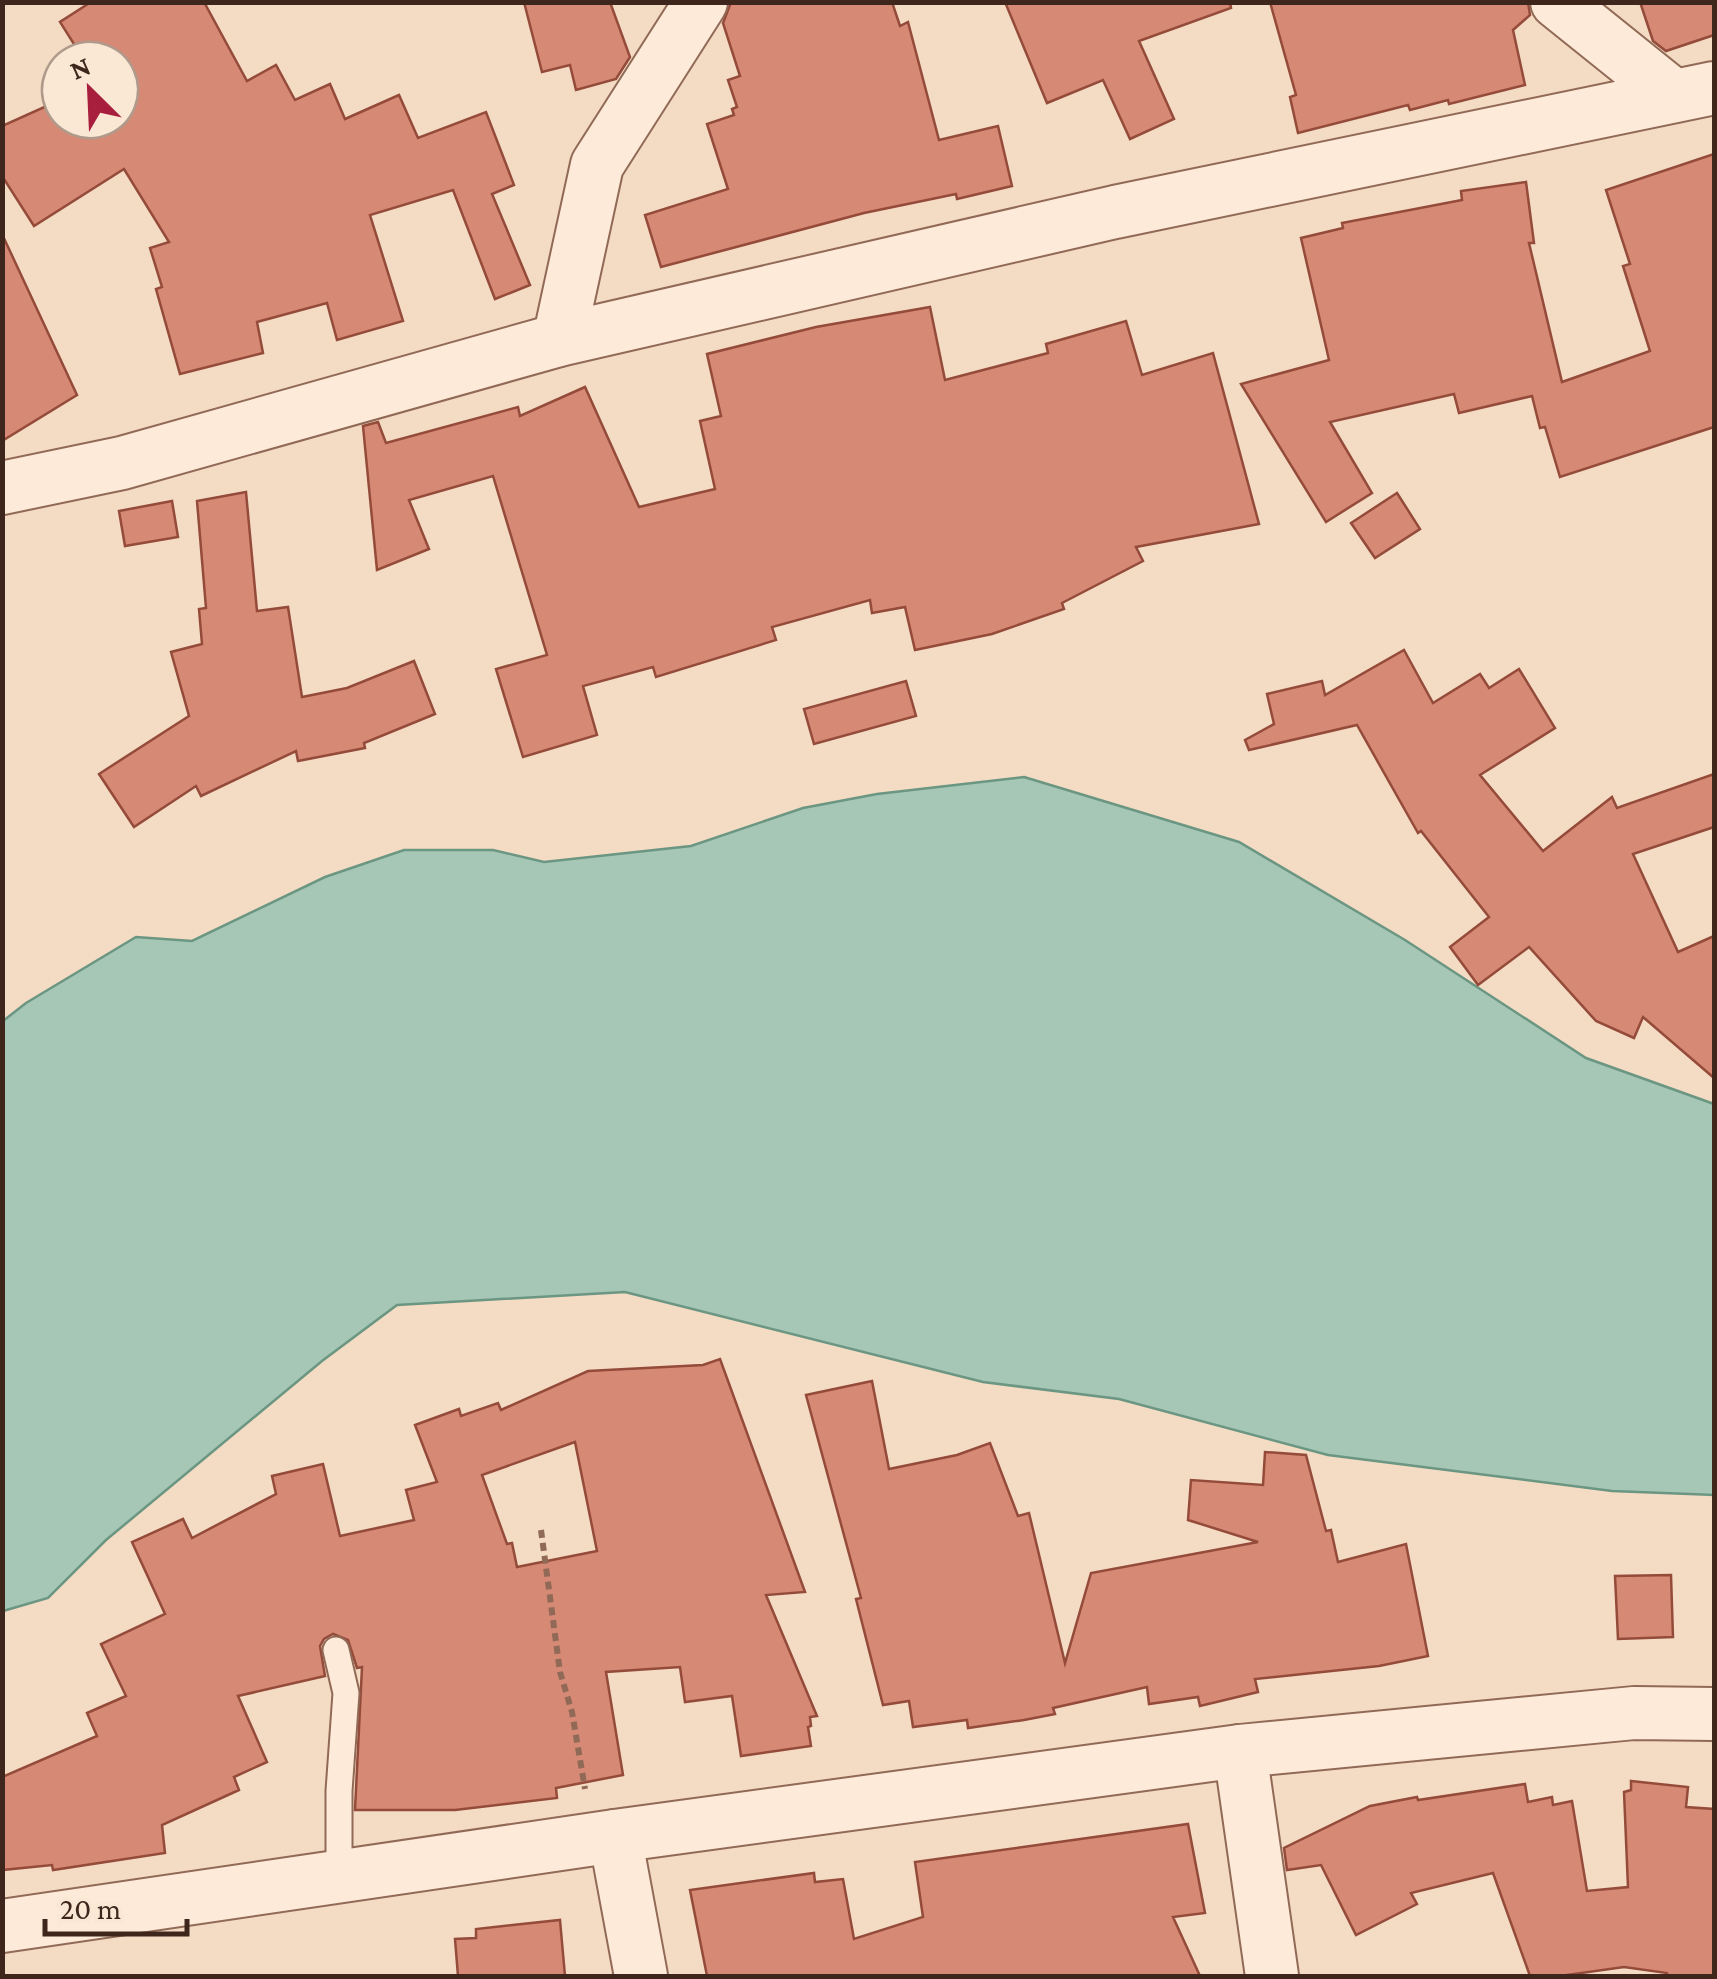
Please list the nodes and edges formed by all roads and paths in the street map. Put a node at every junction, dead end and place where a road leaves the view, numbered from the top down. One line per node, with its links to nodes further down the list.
1 (701, 2): 4 (street)
2 (1557, 2): 3 (street)
3 (1694, 92): 4 (street)
4 (559, 340): 5 (street)
5 (2, 488)
6 (541, 1530): 10 (path)
7 (336, 1650): 11 (lane)
8 (1714, 1714): 9 (street)
9 (1240, 1751): 10 (street); 14 (street)
10 (604, 1838): 11 (street); 13 (street)
11 (339, 1878): 12 (street)
12 (2, 1926)
13 (641, 1976)
14 (1272, 1976)

